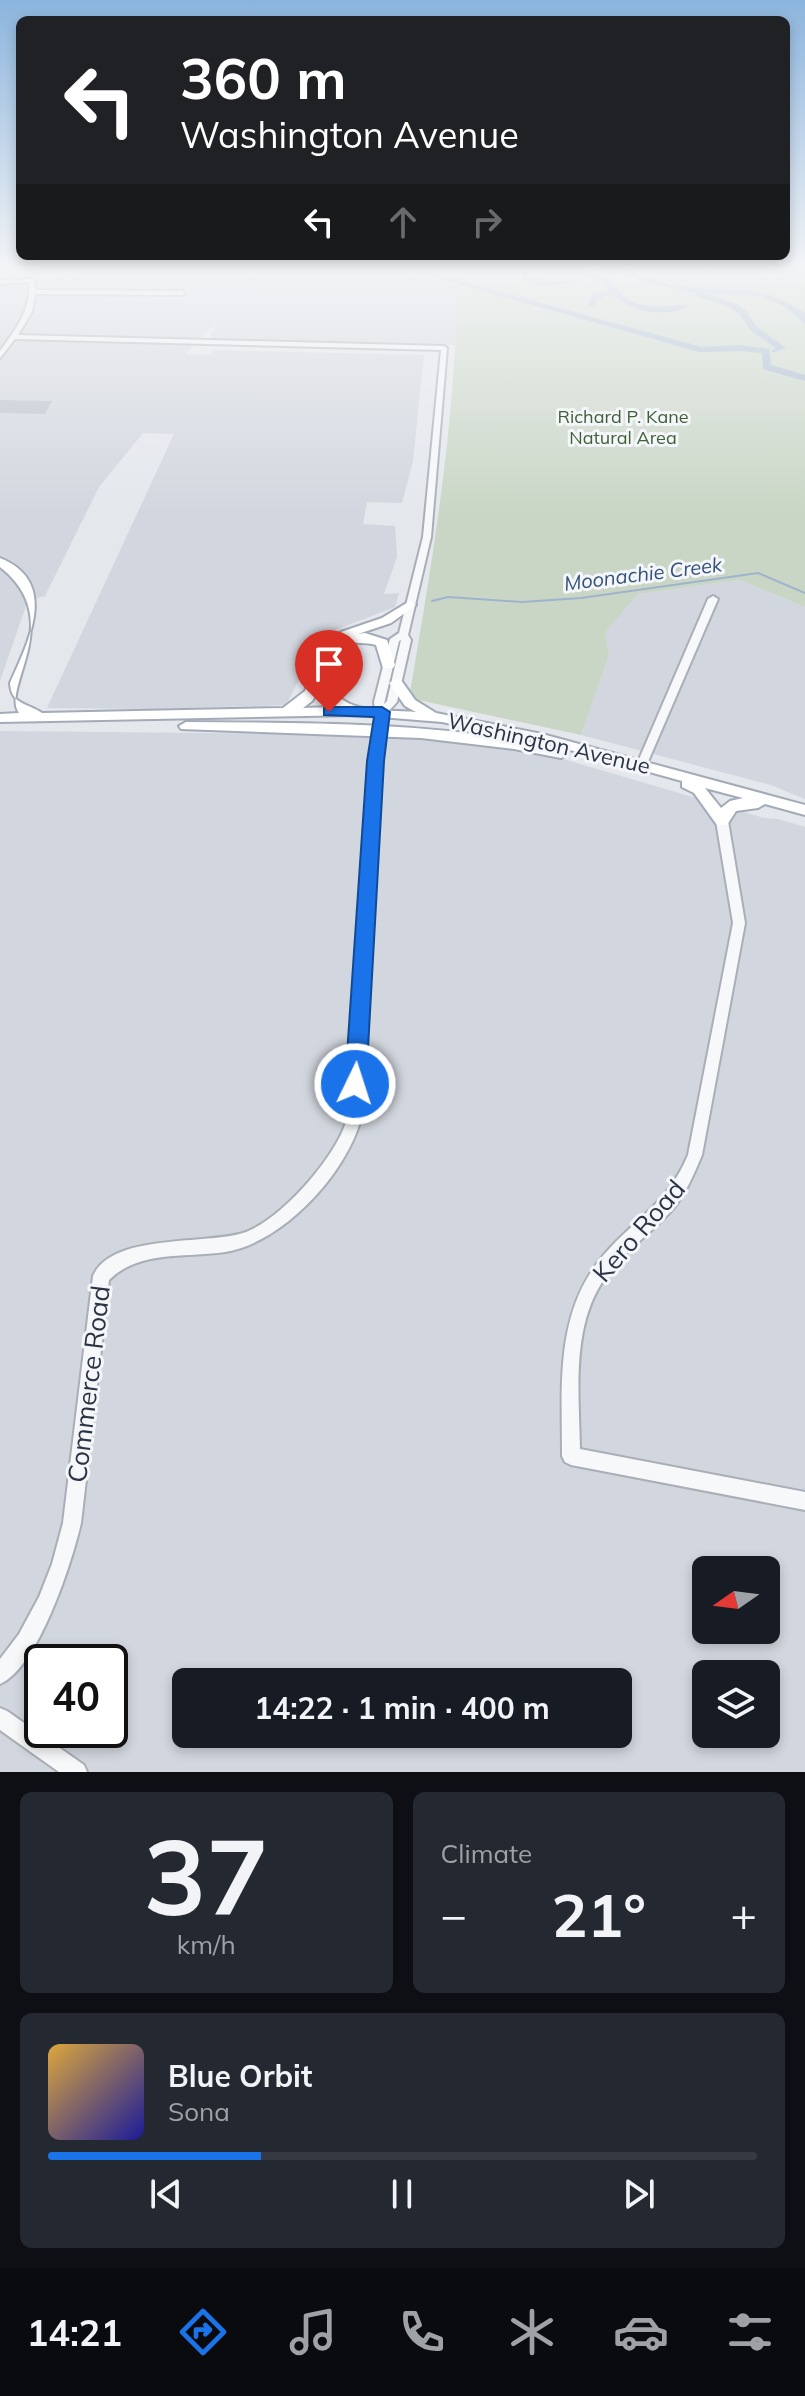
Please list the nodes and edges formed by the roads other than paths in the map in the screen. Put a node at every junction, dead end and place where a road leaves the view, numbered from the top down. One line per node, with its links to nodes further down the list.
1 (393, 347): 4 (street)
2 (0, 561): 11 (main road)
3 (713, 599): 17 (street)
4 (410, 605): 5 (street); 9 (main road)
5 (403, 635): 6 (street); 7 (street)
6 (388, 665): 8 (main road); 10 (street)
7 (396, 683): 10 (street); 13 (main road)
8 (356, 711): 9 (main road, Washington Avenue); 10 (main road, Washington Avenue)
9 (276, 712): 11 (main road, Washington Avenue)
10 (382, 712): 13 (main road, Washington Avenue); 15 (main road); 16 (street, Commerce Road)
11 (65, 717): 12 (main road, Washington Avenue)
12 (0, 718)
13 (442, 718): 17 (main road, Washington Avenue)
14 (0, 725): 15 (main road, Washington Avenue)
15 (198, 726): 16 (main road, Washington Avenue)
16 (382, 729): 18 (main road, Washington Avenue); 24 (street, Commerce Road)
17 (642, 764): 20 (main road, Washington Avenue)
18 (687, 784): 19 (main road, Washington Avenue); 22 (main road)
19 (758, 803): 21 (main road, Washington Avenue); 22 (main road)
20 (805, 810)
21 (805, 816)
22 (722, 821): 23 (street, Kero Road)
23 (805, 1501)
24 (0, 1674)
25 (0, 1718): 26 (street)
26 (77, 1772)

